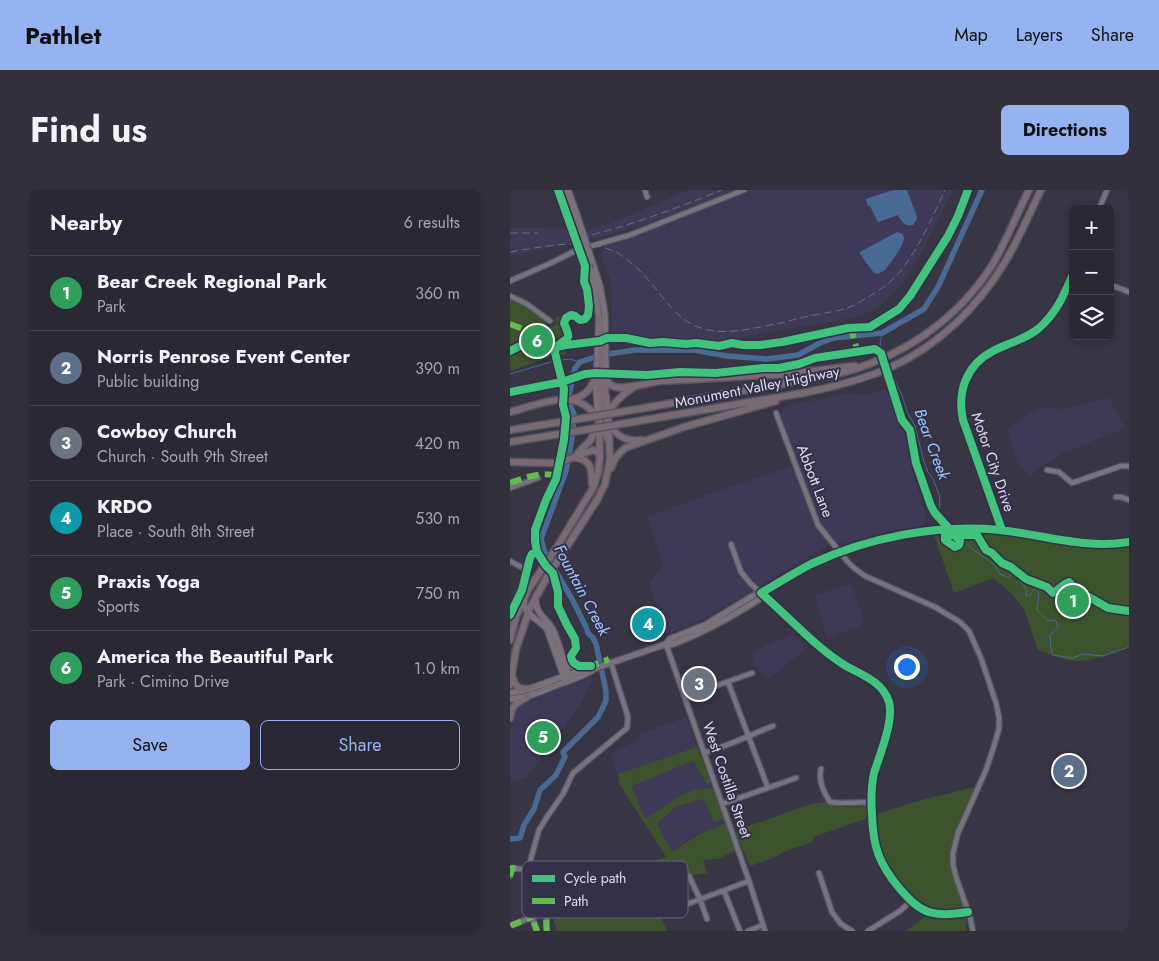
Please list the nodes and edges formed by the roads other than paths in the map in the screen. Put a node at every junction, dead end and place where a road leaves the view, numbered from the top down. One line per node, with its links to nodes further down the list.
1 (563, 190): 10 (main road)
2 (568, 190): 10 (main road)
3 (645, 190): 8 (street)
4 (744, 190): 11 (street)
5 (1029, 190): 18 (highway, Monument Valley Highway)
6 (1041, 190): 21 (highway, Monument Valley Highway)
7 (1107, 190): 9 (street)
8 (647, 197)
9 (1101, 205)
10 (575, 216): 16 (main road, bridge); 19 (main road, bridge)
11 (510, 282)
12 (1069, 283): 40 (street, Motor City Drive)
13 (1114, 286): 14 (street)
14 (1129, 292)
15 (510, 296): 17 (street)
16 (599, 318): 19 (highway)
17 (550, 321)
18 (869, 365): 20 (highway); 26 (highway, Monument Valley Highway, bridge)
19 (602, 378): 20 (highway); 22 (highway); 25 (main road); 25 (main road); 25 (highway)
20 (635, 386): 25 (highway)
21 (803, 393): 27 (highway); 28 (highway, Monument Valley Highway, bridge)
22 (580, 400): 23 (highway); 25 (highway)
23 (510, 412)
24 (776, 414): 43 (street, Abbott Lane)
25 (603, 421): 27 (highway); 29 (highway); 30 (highway); 34 (highway)
26 (510, 430)
27 (650, 439): 34 (highway)
28 (510, 442)
29 (577, 456): 30 (highway); 31 (highway); 37 (highway)
30 (600, 456): 37 (highway)
31 (510, 462)
32 (1129, 466): 33 (street)
33 (1047, 470)
34 (608, 476): 47 (highway)
35 (538, 478): 36 (street)
36 (510, 488)
37 (592, 488): 48 (highway)
38 (1116, 497): 39 (street)
39 (1129, 500)
40 (1002, 530): 41 (main road); 43 (main road)
41 (1129, 542)
42 (731, 544): 46 (street)
43 (840, 552): 46 (main road); 85 (street, Abbott Lane)
44 (510, 561): 45 (street)
45 (520, 566)
46 (761, 593): 51 (main road); 73 (street)
47 (537, 595): 49 (highway); 52 (main road)
48 (525, 596): 49 (main road); 50 (highway)
49 (528, 613): 56 (highway); 58 (main road)
50 (510, 640)
51 (666, 644): 53 (main road); 64 (street, West Costilla Street)
52 (560, 651): 55 (main road); 58 (main road)
53 (608, 664): 54 (main road); 75 (street)
54 (596, 668): 55 (main road); 58 (main road)
55 (588, 669): 58 (main road)
56 (512, 672): 60 (highway); 61 (highway)
57 (752, 672): 59 (street)
58 (567, 678): 61 (main road); 63 (main road)
59 (728, 682): 64 (street); 68 (street)
60 (510, 685)
61 (531, 688): 62 (main road)
62 (510, 693)
63 (527, 697): 65 (main road); 66 (highway)
64 (685, 697): 69 (street, West Costilla Street)
65 (510, 699)
66 (510, 718)
67 (773, 726): 68 (street)
68 (748, 735): 69 (street); 72 (street)
69 (704, 753): 74 (street, West Costilla Street)
70 (821, 770): 73 (street)
71 (796, 778): 72 (street)
72 (768, 788): 74 (street)
73 (872, 802): 83 (street)
74 (722, 804): 80 (street, West Costilla Street)
75 (531, 861)
76 (522, 869): 78 (street)
77 (819, 873): 97 (street)
78 (510, 876)
79 (689, 876): 82 (street)
80 (749, 881): 81 (street); 90 (street, West Costilla Street)
81 (724, 890): 82 (street); 94 (street)
82 (700, 900): 84 (street); 89 (street)
83 (910, 901): 85 (street); 98 (street)
84 (688, 904)
85 (968, 912): 99 (street, Abbott Lane)
86 (530, 918): 91 (street)
87 (532, 918): 92 (street)
88 (546, 918): 93 (street)
89 (707, 919)
90 (763, 925): 95 (street); 96 (street, West Costilla Street)
91 (510, 926)
92 (537, 931)
93 (547, 931)
94 (740, 931)
95 (748, 931)
96 (765, 931)
97 (852, 931)
98 (868, 931)
99 (973, 931)

